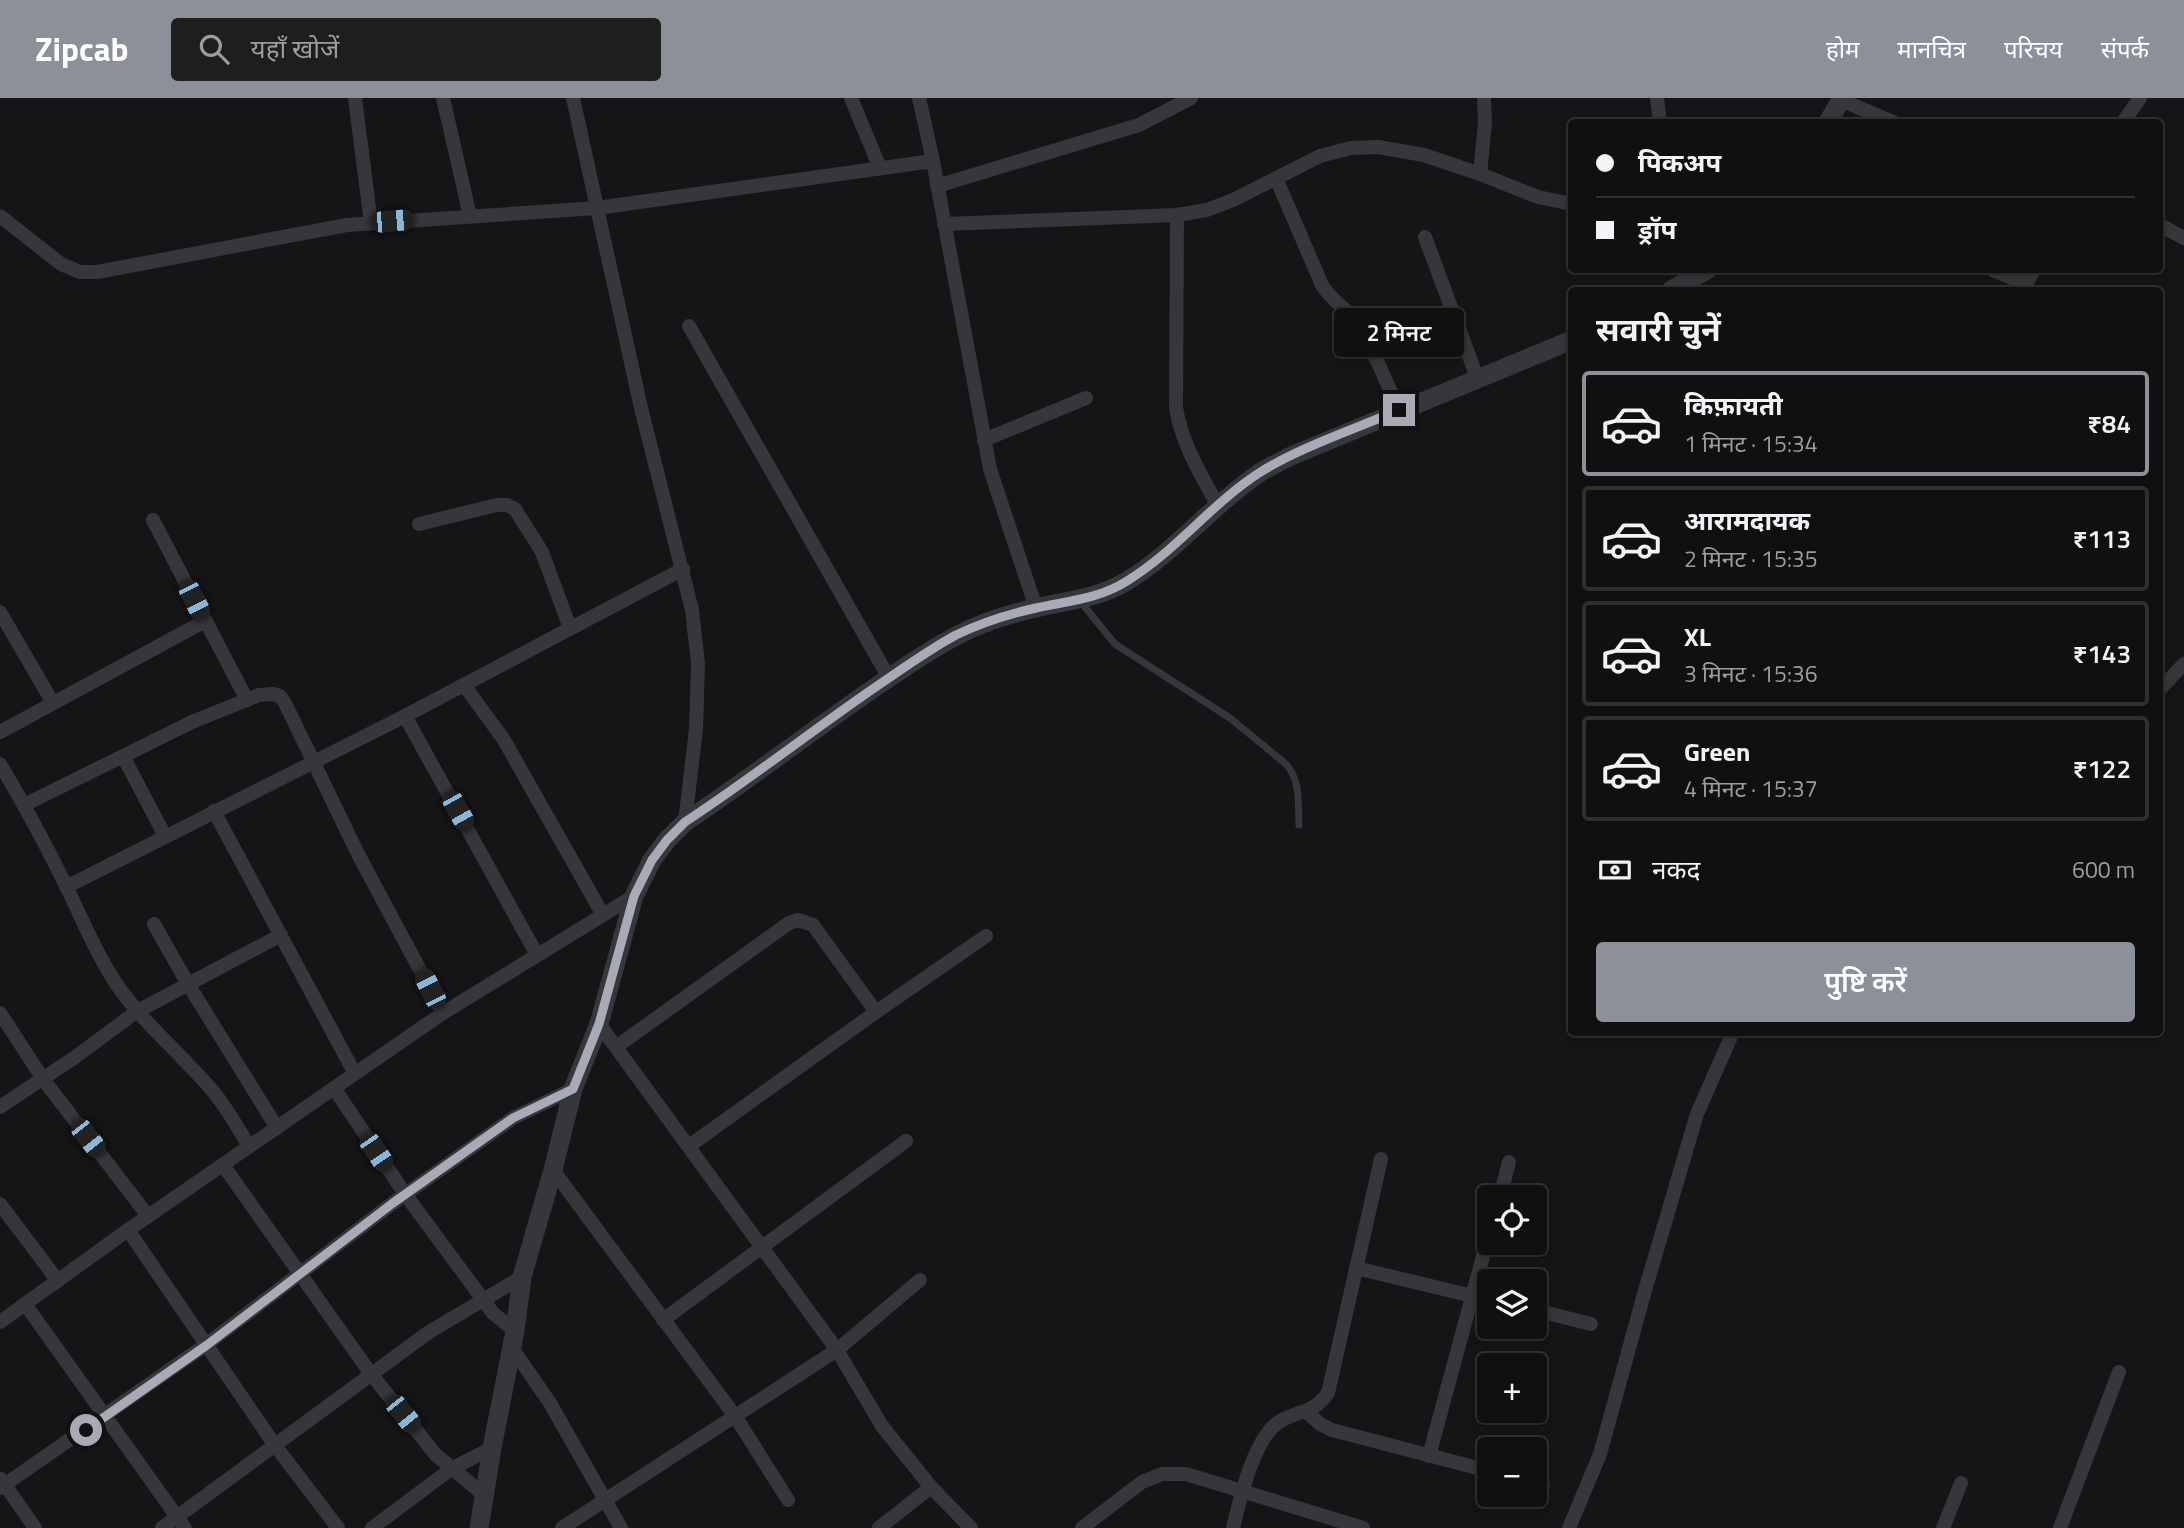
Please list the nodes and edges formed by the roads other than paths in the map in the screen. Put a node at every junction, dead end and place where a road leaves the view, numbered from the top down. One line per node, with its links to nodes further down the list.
1 (355, 98): 25 (street)
2 (443, 98): 24 (street)
3 (573, 98): 21 (street)
4 (851, 98): 16 (street)
5 (919, 98): 15 (street)
6 (1191, 98): 19 (street)
7 (1484, 98): 17 (street)
8 (1657, 98): 11 (street)
9 (2140, 98): 14 (street)
10 (1841, 99): 12 (street); 13 (street)
11 (1660, 119)
12 (1830, 119)
13 (1886, 119)
14 (2125, 119)
15 (933, 161): 16 (street); 19 (street)
16 (880, 168): 21 (street)
17 (1480, 174): 18 (street); 20 (street)
18 (1276, 178): 22 (street); 38 (street)
19 (937, 186): 26 (street)
20 (1568, 203)
21 (597, 208): 24 (street); 43 (street)
22 (1177, 215): 26 (street); 40 (street)
23 (0, 216): 25 (street)
24 (470, 216): 25 (street)
25 (371, 223)
26 (944, 224): 39 (street)
27 (2163, 227): 29 (street)
28 (1425, 237): 36 (street)
29 (2184, 238)
30 (1702, 273): 32 (street)
31 (1998, 273): 33 (street)
32 (1676, 287)
33 (2024, 287)
34 (689, 326): 50 (street)
35 (1568, 342): 36 (street)
36 (1478, 380): 38 (street)
37 (1086, 398): 39 (street)
38 (1399, 410): 40 (street)
39 (984, 440): 45 (street)
40 (1218, 506): 44 (street)
41 (153, 520): 47 (street)
42 (419, 524): 48 (street)
43 (683, 569): 48 (street); 62 (street)
44 (1080, 601): 45 (street); 63 (lane)
45 (1036, 608): 50 (street)
46 (0, 612): 54 (street)
47 (205, 621): 53 (street); 54 (street)
48 (570, 628): 51 (street)
49 (2184, 664): 52 (street)
50 (889, 678): 62 (street)
51 (464, 685): 55 (street); 67 (street)
52 (2163, 686)
53 (247, 700): 57 (street); 58 (street)
54 (53, 703): 56 (street)
55 (405, 716): 58 (street); 71 (street)
56 (0, 732)
57 (123, 756): 60 (street); 64 (street)
58 (314, 761): 61 (street); 76 (street)
59 (0, 764): 60 (street)
60 (24, 805): 65 (street)
61 (214, 811): 64 (street); 69 (street)
62 (685, 822): 66 (street)
63 (1299, 825)
64 (165, 836): 65 (street)
65 (66, 887): 73 (street)
66 (634, 896): 67 (street); 77 (street)
67 (603, 915): 71 (street)
68 (154, 924): 72 (street)
69 (281, 935): 72 (street); 80 (street)
70 (986, 936): 74 (street)
71 (537, 955): 76 (street)
72 (188, 984): 73 (street); 85 (street)
73 (136, 1012): 81 (street); 87 (street)
74 (876, 1012): 79 (street); 88 (street)
75 (0, 1013): 81 (street)
76 (443, 1013): 80 (street)
77 (599, 1024): 79 (street); 83 (street)
78 (1731, 1036): 146 (street)
79 (616, 1047): 88 (street)
80 (354, 1072): 82 (street)
81 (43, 1079): 84 (street); 96 (street)
82 (334, 1088): 85 (street); 94 (street)
83 (573, 1089): 92 (street); 94 (street)
84 (0, 1107)
85 (277, 1128): 87 (street)
86 (906, 1141): 98 (street)
87 (249, 1146): 91 (street)
88 (689, 1146): 98 (street)
89 (1381, 1159): 100 (street)
90 (1509, 1162): 93 (street)
91 (223, 1165): 96 (street); 101 (street)
92 (553, 1170): 102 (street); 110 (street)
93 (1503, 1185)
94 (405, 1195): 101 (street); 107 (street)
95 (0, 1203): 104 (street)
96 (148, 1216): 97 (street)
97 (128, 1230): 104 (street); 114 (street)
98 (763, 1247): 110 (street); 115 (street)
99 (1483, 1255): 105 (street)
100 (1356, 1268): 105 (street); 118 (street)
101 (301, 1273): 114 (street); 117 (street)
102 (522, 1278): 107 (street); 113 (street)
103 (920, 1280): 115 (street)
104 (58, 1281): 108 (street)
105 (1472, 1296): 106 (street); 123 (street)
106 (1477, 1297)
107 (484, 1300): 113 (street); 117 (street)
108 (25, 1304): 111 (street); 119 (street)
109 (1547, 1314): 112 (street)
110 (663, 1320): 120 (street)
111 (0, 1322)
112 (1591, 1324)
113 (513, 1340): 122 (street); 132 (street)
114 (207, 1345): 119 (street); 121 (street)
115 (836, 1350): 120 (street); 128 (street)
116 (2119, 1372): 148 (street)
117 (371, 1374): 121 (street); 124 (street)
118 (1307, 1412): 123 (street); 129 (street)
119 (106, 1416): 127 (street); 133 (street)
120 (735, 1416): 131 (street); 132 (street)
121 (274, 1444): 133 (street); 136 (street)
122 (492, 1448): 124 (street); 130 (street)
123 (1429, 1456): 125 (street)
124 (451, 1469): 130 (street); 137 (street)
125 (1477, 1469)
126 (1961, 1483): 147 (street)
127 (2, 1484): 134 (street)
128 (931, 1487): 141 (street); 142 (street)
129 (1253, 1494): 143 (street); 144 (street); 145 (street)
130 (484, 1495): 138 (street)
131 (788, 1500)
132 (604, 1501): 139 (street); 140 (street)
133 (181, 1523): 135 (street)
134 (35, 1528)
135 (162, 1528)
136 (338, 1528)
137 (372, 1528)
138 (479, 1528)
139 (562, 1528)
140 (621, 1528)
141 (879, 1528)
142 (971, 1528)
143 (1082, 1528)
144 (1233, 1528)
145 (1363, 1528)
146 (1569, 1528)
147 (1943, 1528)
148 (2060, 1528)

